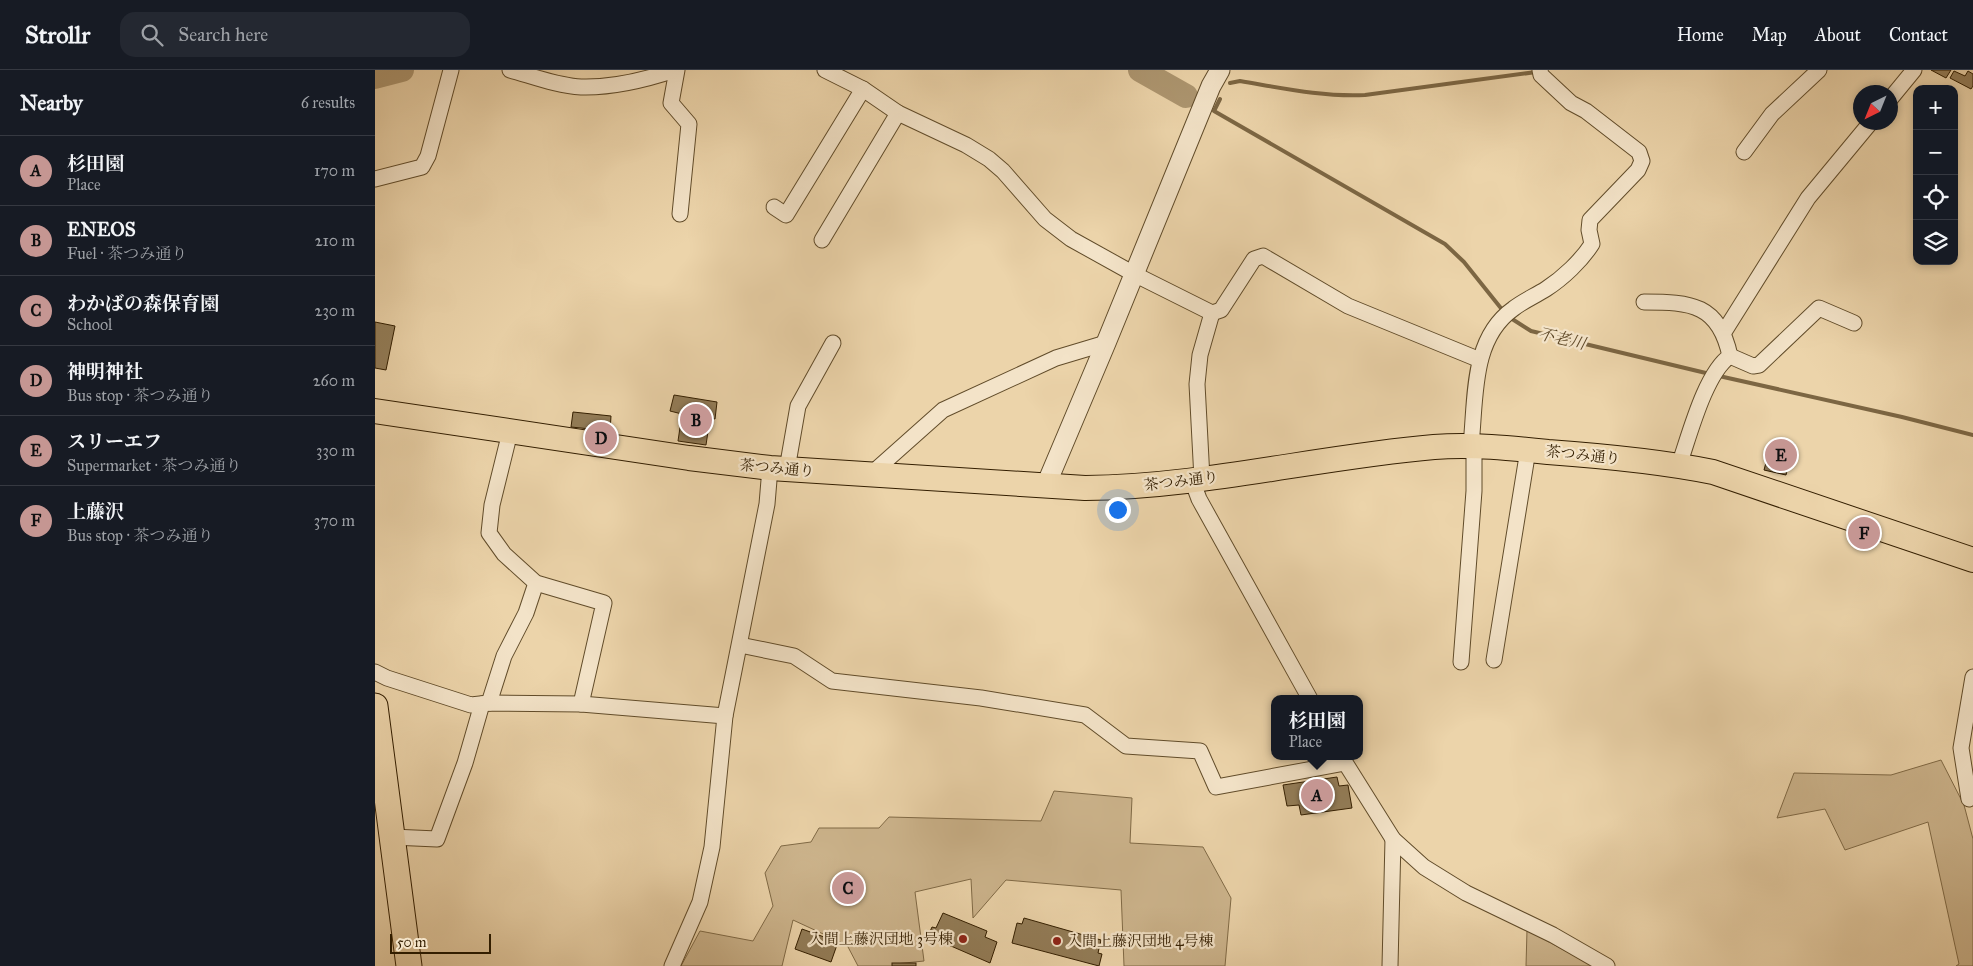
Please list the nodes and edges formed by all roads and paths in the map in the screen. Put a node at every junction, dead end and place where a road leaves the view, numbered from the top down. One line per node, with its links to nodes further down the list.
1 (451, 70): 14 (street)
2 (510, 70): 3 (street)
3 (676, 70): 16 (street)
4 (825, 70): 9 (street)
5 (1220, 70): 18 (street)
6 (1819, 70): 13 (street)
7 (1914, 70): 10 (street)
8 (1540, 73): 26 (street)
9 (863, 89): 11 (street); 15 (street)
10 (1898, 89)
11 (898, 112): 17 (street); 18 (street)
12 (1864, 130): 22 (street)
13 (1744, 152)
14 (375, 178)
15 (774, 207)
16 (680, 214)
17 (823, 240)
18 (1134, 274): 20 (street); 24 (street)
19 (1644, 302): 22 (street)
20 (1212, 313): 26 (street); 34 (street)
21 (1854, 323): 25 (street)
22 (1724, 332): 25 (street)
23 (833, 343): 32 (street)
24 (1107, 343): 33 (street); 35 (street)
25 (1730, 356): 31 (street)
26 (1480, 360): 29 (street)
27 (375, 411): 28 (main road, 茶つみ通り)
28 (510, 432): 32 (main road, 茶つみ通り); 37 (street)
29 (1471, 445): 30 (main road, 茶つみ通り); 34 (main road, 茶つみ通り); 40 (street)
30 (1528, 450): 31 (main road, 茶つみ通り); 39 (street)
31 (1679, 465): 36 (main road, 茶つみ通り)
32 (779, 468): 33 (main road, 茶つみ通り); 38 (street)
33 (870, 475): 35 (main road, 茶つみ通り)
34 (1197, 480): 35 (main road, 茶つみ通り); 43 (street)
35 (1046, 486)
36 (1973, 560)
37 (536, 583): 44 (street); 45 (street)
38 (740, 645): 47 (street); 48 (street)
39 (1494, 660)
40 (1461, 662)
41 (375, 672): 44 (street)
42 (1973, 677): 49 (street)
43 (1308, 695)
44 (486, 703): 45 (street); 50 (street)
45 (581, 704): 47 (street)
46 (375, 706): 50 (highway)
47 (725, 716): 54 (street)
48 (1343, 760): 51 (street)
49 (1969, 799)
50 (384, 837): 52 (highway); 53 (highway)
51 (1393, 839): 55 (street); 56 (street)
52 (393, 966)
53 (409, 966)
54 (672, 966)
55 (1390, 966)
56 (1607, 966)

